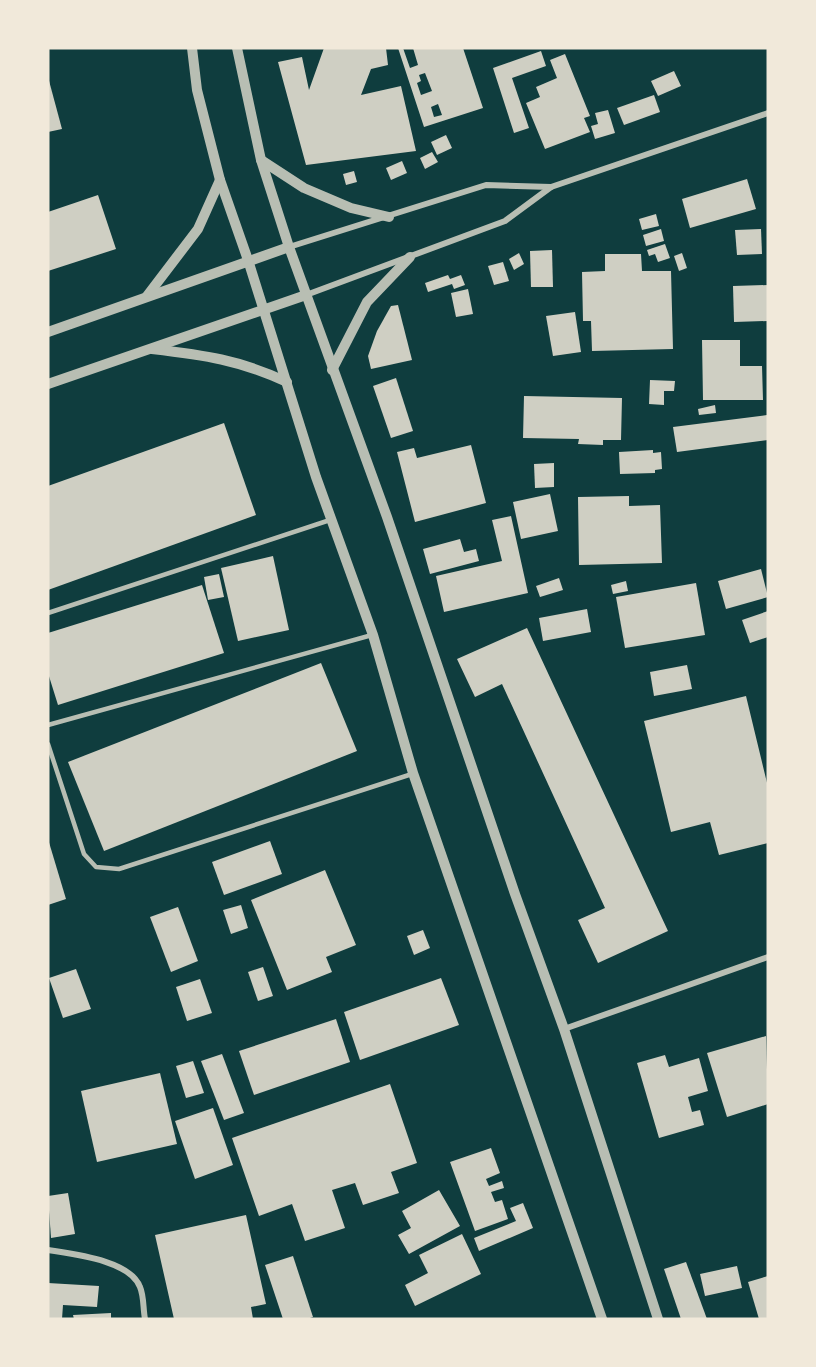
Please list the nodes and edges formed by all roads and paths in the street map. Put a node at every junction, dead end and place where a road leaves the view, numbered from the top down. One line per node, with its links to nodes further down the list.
1 (192, 48): 5 (street)
2 (237, 48): 4 (street)
3 (768, 113): 6 (street)
4 (261, 160): 7 (street); 8 (street)
5 (220, 180): 10 (street); 12 (street)
6 (551, 187): 7 (street); 9 (street)
7 (389, 217): 8 (street)
8 (289, 247): 10 (street); 11 (street)
9 (410, 257): 11 (street); 16 (street)
10 (248, 260): 12 (street); 13 (street)
11 (306, 295): 13 (street); 16 (street)
12 (146, 297): 14 (street)
13 (264, 309): 15 (street); 17 (street)
14 (48, 332)
15 (149, 348): 17 (street); 18 (street)
16 (332, 370): 26 (street)
17 (287, 382): 19 (street)
18 (48, 384)
19 (333, 519): 20 (lane); 21 (street)
20 (48, 613)
21 (373, 635): 22 (lane); 24 (street)
22 (48, 725)
23 (48, 744): 24 (lane)
24 (413, 773): 29 (street)
25 (768, 957): 26 (street)
26 (564, 1029): 30 (street)
27 (48, 1250): 28 (street)
28 (145, 1319)
29 (602, 1319)
30 (658, 1319)

